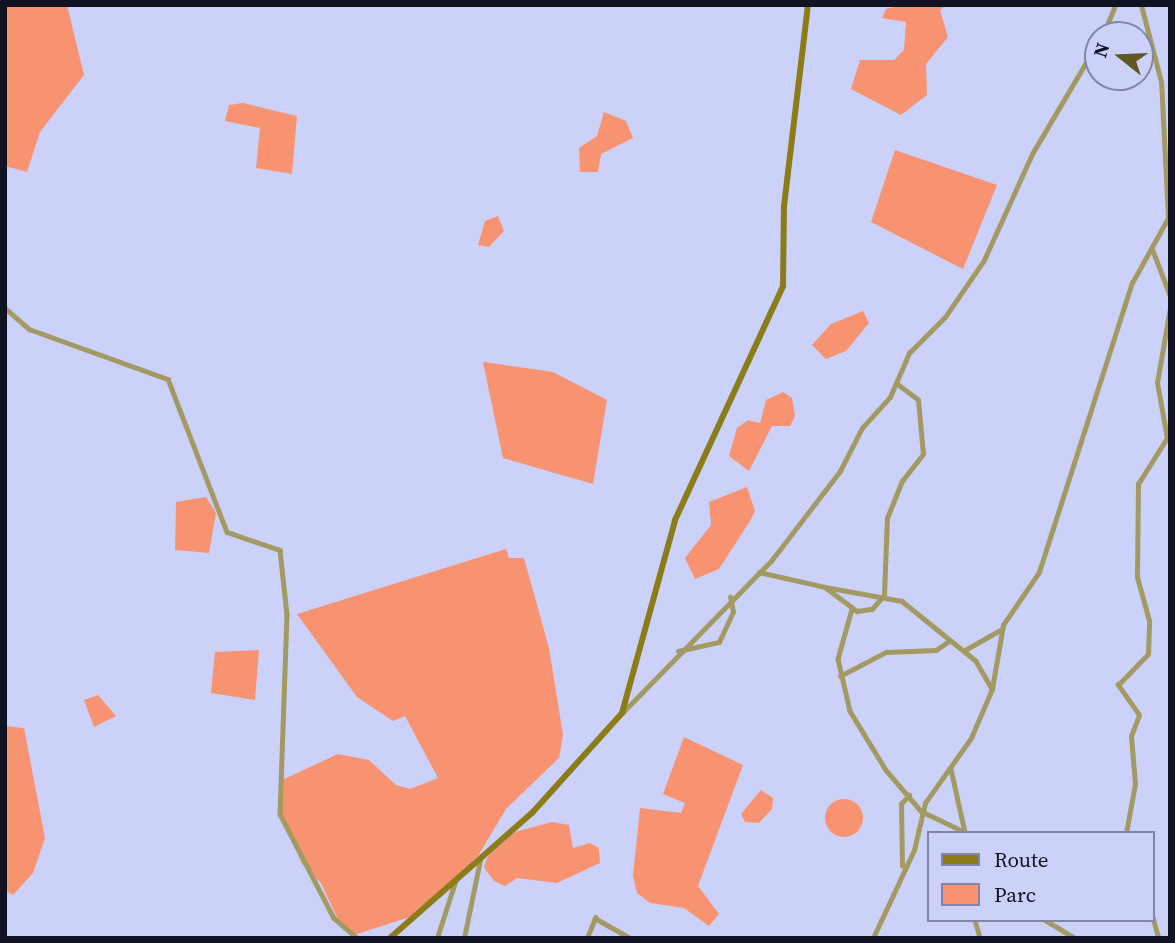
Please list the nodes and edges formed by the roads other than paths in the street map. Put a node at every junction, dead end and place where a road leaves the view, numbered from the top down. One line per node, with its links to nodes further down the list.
1 (808, 5): 20 (street)
2 (1141, 5): 4 (street)
3 (1084, 66): 8 (street)
4 (1152, 247): 5 (street); 14 (street)
5 (1170, 295)
6 (5, 308): 32 (street)
7 (1170, 308): 26 (street)
8 (897, 384): 9 (street); 11 (street)
9 (759, 572): 10 (street); 12 (street)
10 (825, 587): 11 (street); 13 (street)
11 (884, 595): 13 (street); 15 (street)
12 (730, 597): 17 (street); 17 (street)
13 (852, 609): 18 (street)
14 (1002, 629): 16 (street); 19 (street)
15 (949, 641): 16 (street); 18 (street)
16 (964, 650): 19 (street)
17 (677, 652): 20 (street)
18 (840, 676): 22 (street)
19 (992, 689): 21 (street)
20 (622, 713): 27 (street)
21 (951, 768): 23 (street); 25 (street)
22 (909, 795): 23 (street); 28 (street)
23 (921, 811): 24 (street); 28 (street)
24 (964, 831)
25 (966, 831)
26 (1126, 831)
27 (480, 860): 29 (street); 35 (street)
28 (902, 871): 38 (street)
29 (455, 881): 33 (street); 34 (street)
30 (1154, 921): 40 (street)
31 (1048, 922): 39 (street)
32 (358, 938)
33 (390, 938)
34 (437, 938)
35 (464, 938)
36 (587, 938): 37 (street)
37 (630, 938)
38 (873, 938)
39 (1075, 938)
40 (1159, 938)

